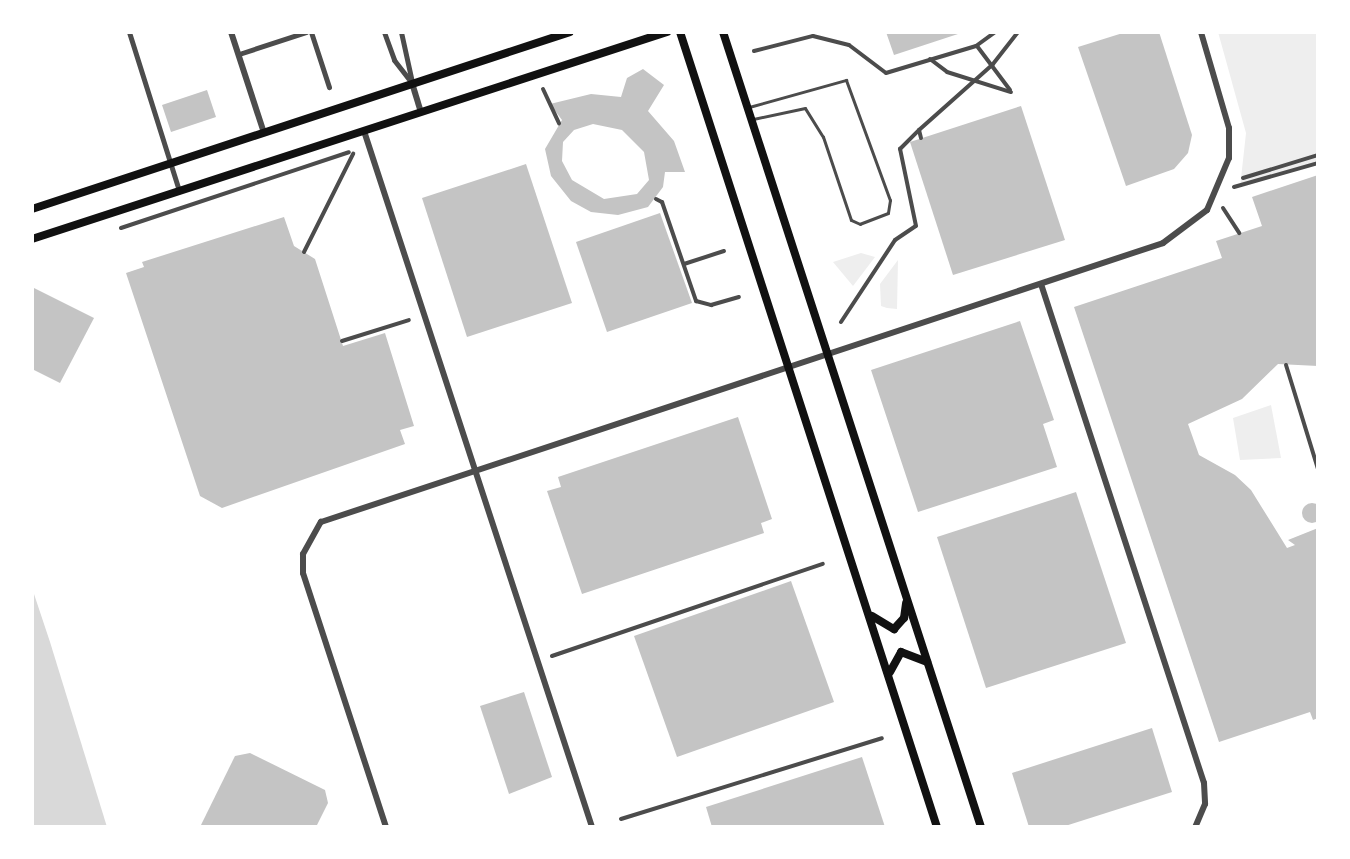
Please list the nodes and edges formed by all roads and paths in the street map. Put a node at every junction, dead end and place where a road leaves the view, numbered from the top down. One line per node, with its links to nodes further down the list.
1 (129, 32): 31 (street)
2 (231, 32): 15 (street)
3 (309, 32): 15 (street); 20 (street)
4 (384, 32): 19 (street)
5 (401, 32): 19 (street)
6 (570, 32): 19 (main road)
7 (667, 32): 23 (main road)
8 (680, 32): 52 (main road)
9 (723, 32): 22 (main road)
10 (995, 32): 13 (street)
11 (1201, 32): 45 (street)
12 (1017, 34): 17 (street)
13 (976, 46): 16 (street); 17 (street)
14 (754, 51): 16 (street)
15 (239, 54): 26 (street)
16 (930, 59): 18 (street)
17 (993, 64): 18 (street); 18 (street)
18 (970, 79): 27 (street)
19 (412, 83): 23 (street); 26 (main road)
20 (329, 87)
21 (543, 89): 25 (street)
22 (749, 107): 24 (main road); 24 (lane)
23 (421, 112): 28 (main road)
24 (752, 120): 50 (main road)
25 (559, 123)
26 (263, 130): 31 (main road)
27 (919, 130): 29 (street); 48 (street)
28 (364, 131): 35 (main road); 53 (street)
29 (921, 138)
30 (1318, 155): 33 (street)
31 (170, 161): 35 (street); 38 (main road)
32 (1318, 163): 34 (street)
33 (1243, 178)
34 (1234, 187)
35 (179, 191): 41 (main road)
36 (656, 199): 44 (street)
37 (1223, 208): 40 (street)
38 (32, 209)
39 (121, 228): 43 (street)
40 (1239, 233)
41 (32, 239)
42 (724, 251): 44 (street)
43 (304, 252)
44 (684, 264): 46 (street)
45 (1041, 284): 50 (street); 67 (street)
46 (739, 297)
47 (409, 320): 49 (street)
48 (841, 322)
49 (342, 341)
50 (827, 353): 52 (street); 56 (main road)
51 (1286, 365): 54 (street)
52 (785, 367): 53 (street); 57 (main road)
53 (474, 469): 63 (street); 64 (street)
54 (1318, 469)
55 (823, 564): 58 (street)
56 (906, 598): 57 (main road); 59 (main road)
57 (869, 611): 60 (main road)
58 (552, 656)
59 (927, 662): 60 (main road); 66 (main road)
60 (891, 677): 65 (main road)
61 (882, 738): 62 (street)
62 (621, 819)
63 (386, 827)
64 (592, 827)
65 (937, 827)
66 (981, 827)
67 (1195, 827)

